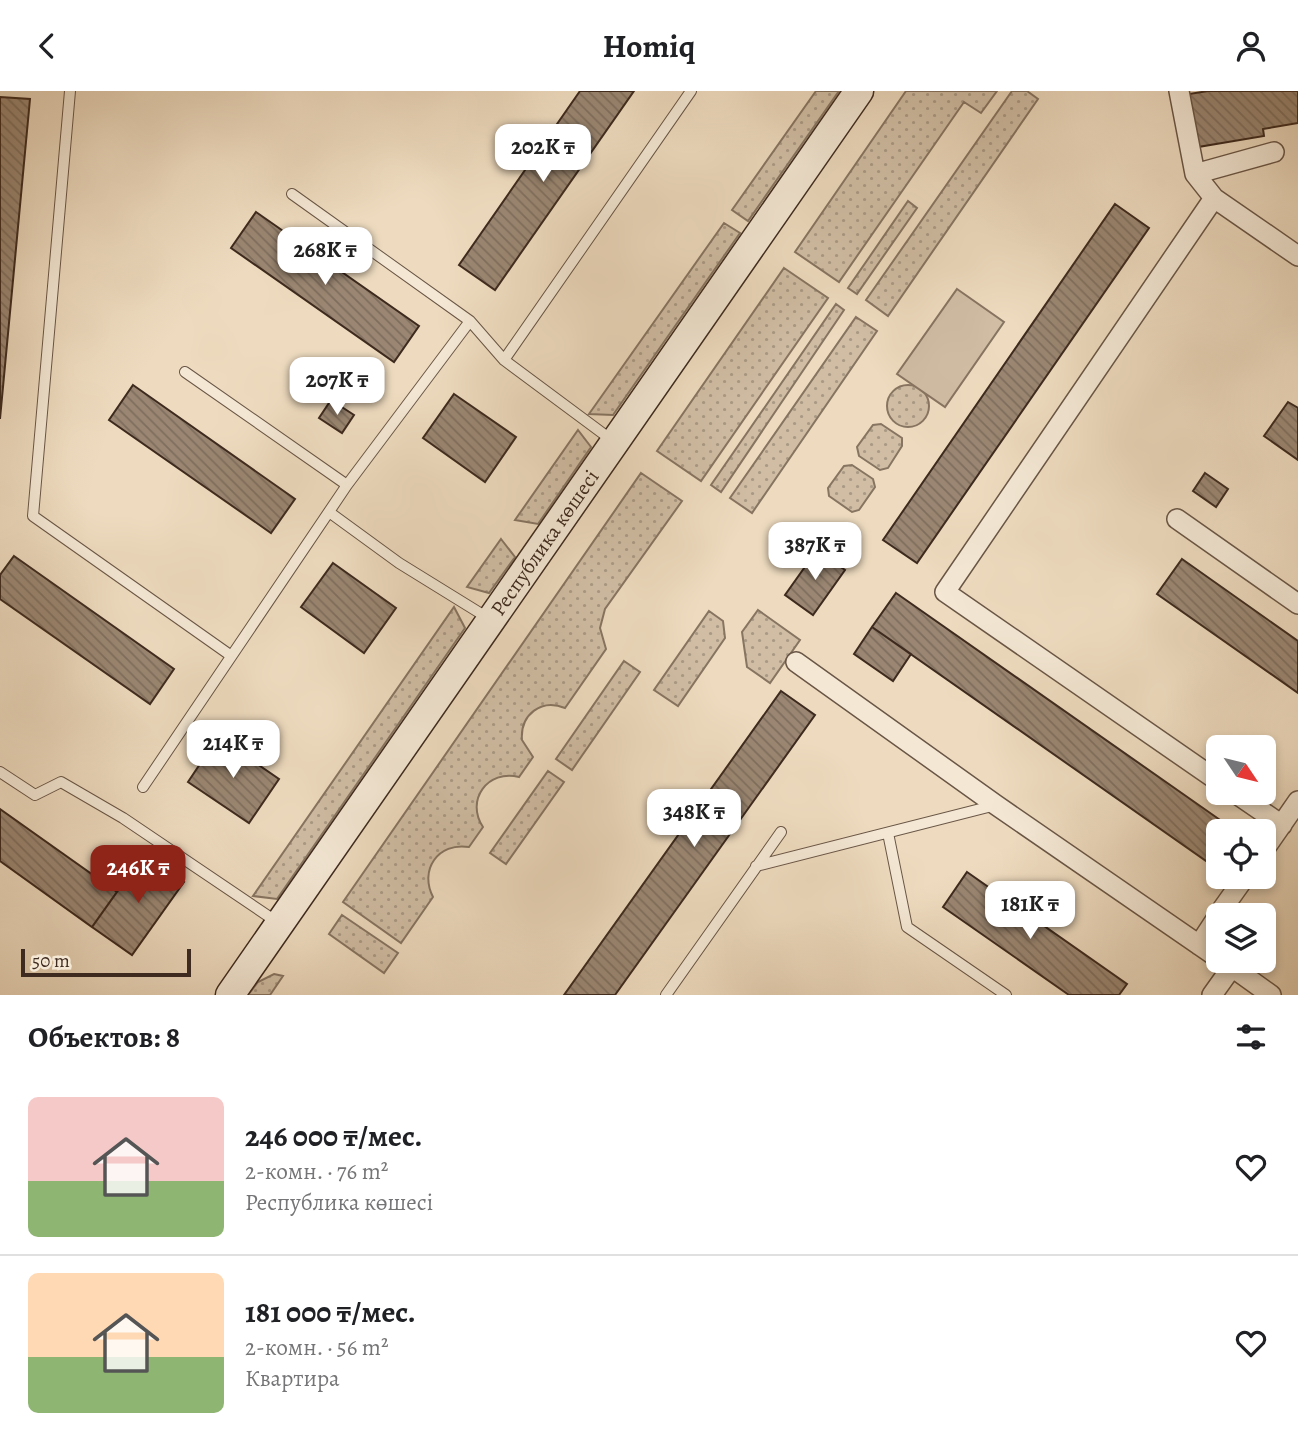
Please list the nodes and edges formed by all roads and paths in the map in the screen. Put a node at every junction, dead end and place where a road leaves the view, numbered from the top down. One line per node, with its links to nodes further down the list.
1 (71, 91): 19 (lane)
2 (691, 91): 11 (lane)
3 (859, 91): 13 (street, Республика көшесі)
4 (1179, 91): 6 (street)
5 (1274, 152): 6 (street)
6 (1195, 174): 8 (street)
7 (292, 194): 10 (lane)
8 (1214, 198): 9 (street); 22 (street)
9 (1298, 256)
10 (470, 321): 11 (lane); 14 (lane)
11 (504, 361): 13 (lane)
12 (185, 372): 14 (lane)
13 (615, 443): 18 (street, Республика көшесі)
14 (347, 485): 15 (lane)
15 (328, 512): 18 (lane); 19 (lane)
16 (1177, 519): 17 (street)
17 (1298, 604)
18 (491, 621): 32 (street, Республика көшесі)
19 (230, 655): 23 (lane)
20 (796, 661): 25 (street)
21 (0, 772): 32 (lane)
22 (1206, 773)
23 (143, 787)
24 (1298, 801): 27 (street)
25 (996, 805): 29 (lane); 34 (street)
26 (1253, 805): 27 (street)
27 (1282, 825): 30 (street)
28 (781, 832): 31 (lane)
29 (888, 833): 31 (lane); 40 (lane)
30 (1276, 834)
31 (756, 866): 39 (lane)
32 (280, 924): 38 (street, Республика көшесі)
33 (1206, 934): 34 (street)
34 (1199, 944): 35 (street)
35 (1206, 949)
36 (1220, 973): 41 (street)
37 (1240, 973): 42 (street)
38 (230, 995)
39 (666, 995)
40 (1006, 995)
41 (1212, 995)
42 (1271, 995)

